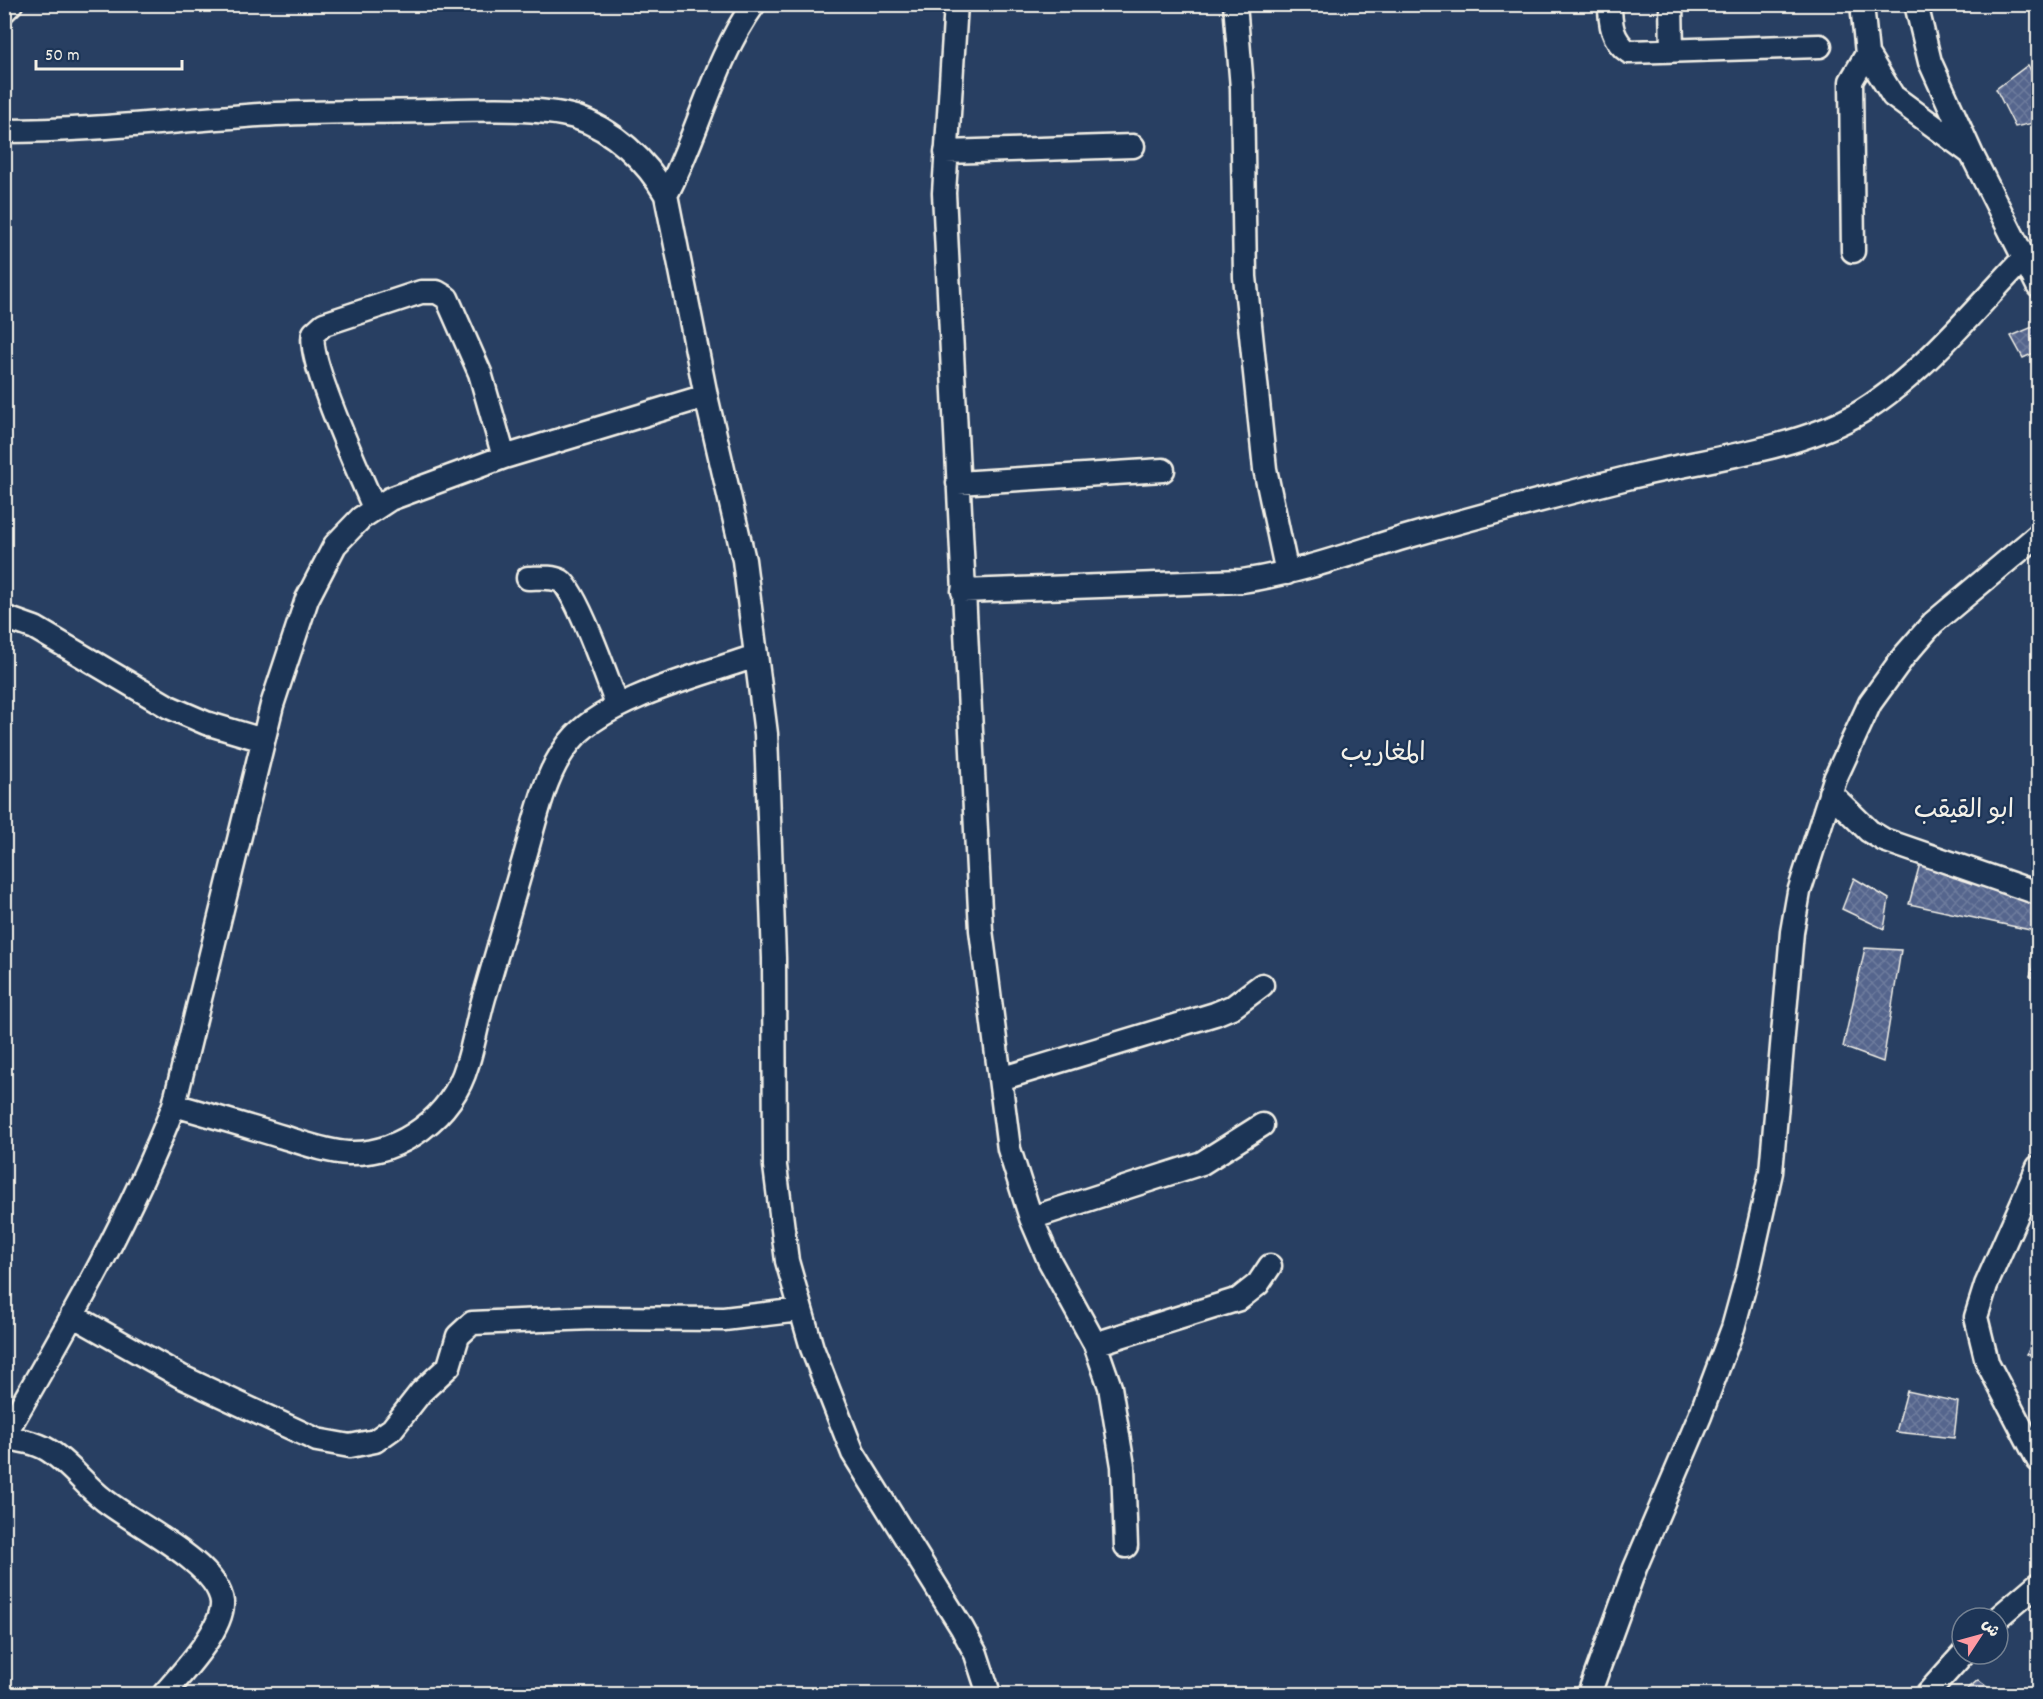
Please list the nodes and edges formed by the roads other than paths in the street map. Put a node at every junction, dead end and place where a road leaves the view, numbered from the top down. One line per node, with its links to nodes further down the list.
1 (11, 4): 9 (street)
2 (754, 4): 17 (street)
3 (956, 4): 15 (street)
4 (1235, 4): 27 (street)
5 (1610, 4): 11 (street)
6 (1671, 4): 11 (street)
7 (1862, 4): 12 (street)
8 (1916, 4): 16 (street)
9 (4, 11)
10 (1820, 46): 11 (street)
11 (1672, 50)
12 (1867, 54): 16 (street); 18 (street)
13 (4, 131): 17 (street)
14 (1133, 146): 15 (street)
15 (946, 152): 24 (street)
16 (1972, 155): 19 (street)
17 (666, 195): 21 (street)
18 (1853, 250)
19 (2023, 259): 20 (street); 27 (street)
20 (2038, 286)
21 (706, 396): 22 (street); 31 (street)
22 (504, 457): 25 (street); 25 (street)
23 (1163, 470): 24 (street)
24 (958, 483): 29 (street)
25 (374, 508): 33 (street)
26 (2038, 535): 34 (street)
27 (1287, 573): 29 (street)
28 (528, 578): 32 (street)
29 (963, 591): 37 (street)
30 (4, 617): 33 (street)
31 (755, 656): 32 (street); 43 (street)
32 (617, 705): 38 (street)
33 (263, 740): 38 (street)
34 (1830, 794): 35 (street); 54 (street)
35 (2038, 893)
36 (1262, 985): 37 (street)
37 (1000, 1079): 41 (street)
38 (174, 1105): 44 (street)
39 (1262, 1125): 41 (street)
40 (2038, 1167): 47 (street)
41 (1031, 1218): 45 (street)
42 (1270, 1266): 45 (street)
43 (800, 1310): 44 (street); 53 (street)
44 (72, 1315): 46 (street)
45 (1095, 1344): 48 (street)
46 (4, 1437): 52 (street)
47 (2038, 1460)
48 (1126, 1546)
49 (2038, 1584): 50 (street)
50 (2010, 1608)
51 (1953, 1666): 55 (street)
52 (164, 1695)
53 (989, 1695)
54 (1589, 1695)
55 (1928, 1695)

